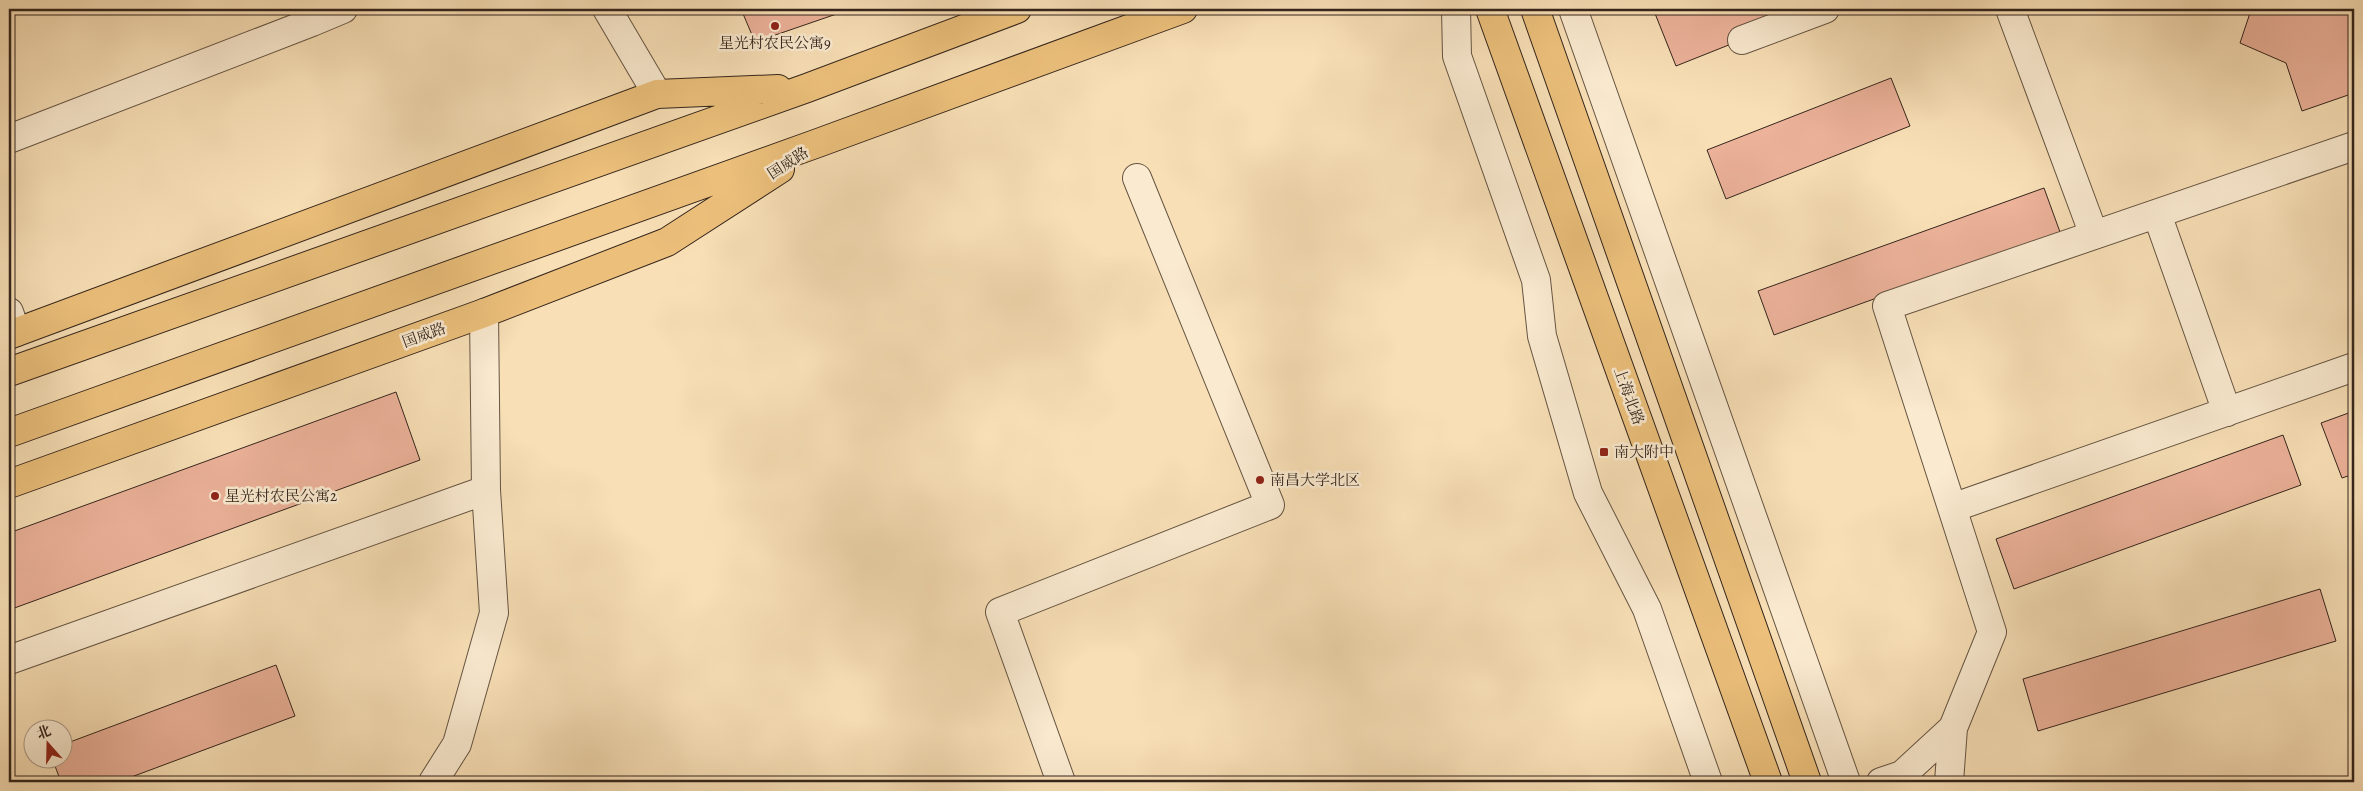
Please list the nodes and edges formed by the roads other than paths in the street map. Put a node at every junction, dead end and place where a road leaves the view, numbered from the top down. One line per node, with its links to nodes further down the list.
1 (343, 9): 11 (street)
2 (1017, 9): 13 (main road)
3 (1183, 9): 16 (main road, 国威路)
4 (1456, 9): 34 (street)
5 (1490, 9): 35 (main road, 上海北路)
6 (1535, 9): 36 (main road)
7 (1573, 9): 37 (street)
8 (1825, 9): 12 (street)
9 (2010, 9): 20 (street)
10 (609, 10): 14 (street)
11 (310, 15): 15 (street)
12 (1742, 40)
13 (807, 88): 14 (main road); 24 (main road)
14 (657, 94): 22 (main road)
15 (9, 139)
16 (818, 143): 21 (main road, 国威路); 26 (main road, 国威路)
17 (2354, 146): 19 (street)
18 (1137, 178): 33 (street)
19 (2157, 214): 20 (street); 25 (street)
20 (2094, 236): 29 (street)
21 (484, 313): 27 (main road, 国威路); 28 (street)
22 (11, 326)
23 (2354, 367): 25 (street)
24 (9, 372)
25 (2227, 412): 29 (street)
26 (9, 433)
27 (9, 484)
28 (486, 490): 30 (street); 32 (street)
29 (1952, 508): 31 (street)
30 (9, 660)
31 (1953, 728): 38 (street); 39 (street)
32 (433, 782)
33 (1061, 782)
34 (1708, 782)
35 (1768, 782)
36 (1807, 782)
37 (1846, 782)
38 (1881, 782)
39 (1949, 782)

